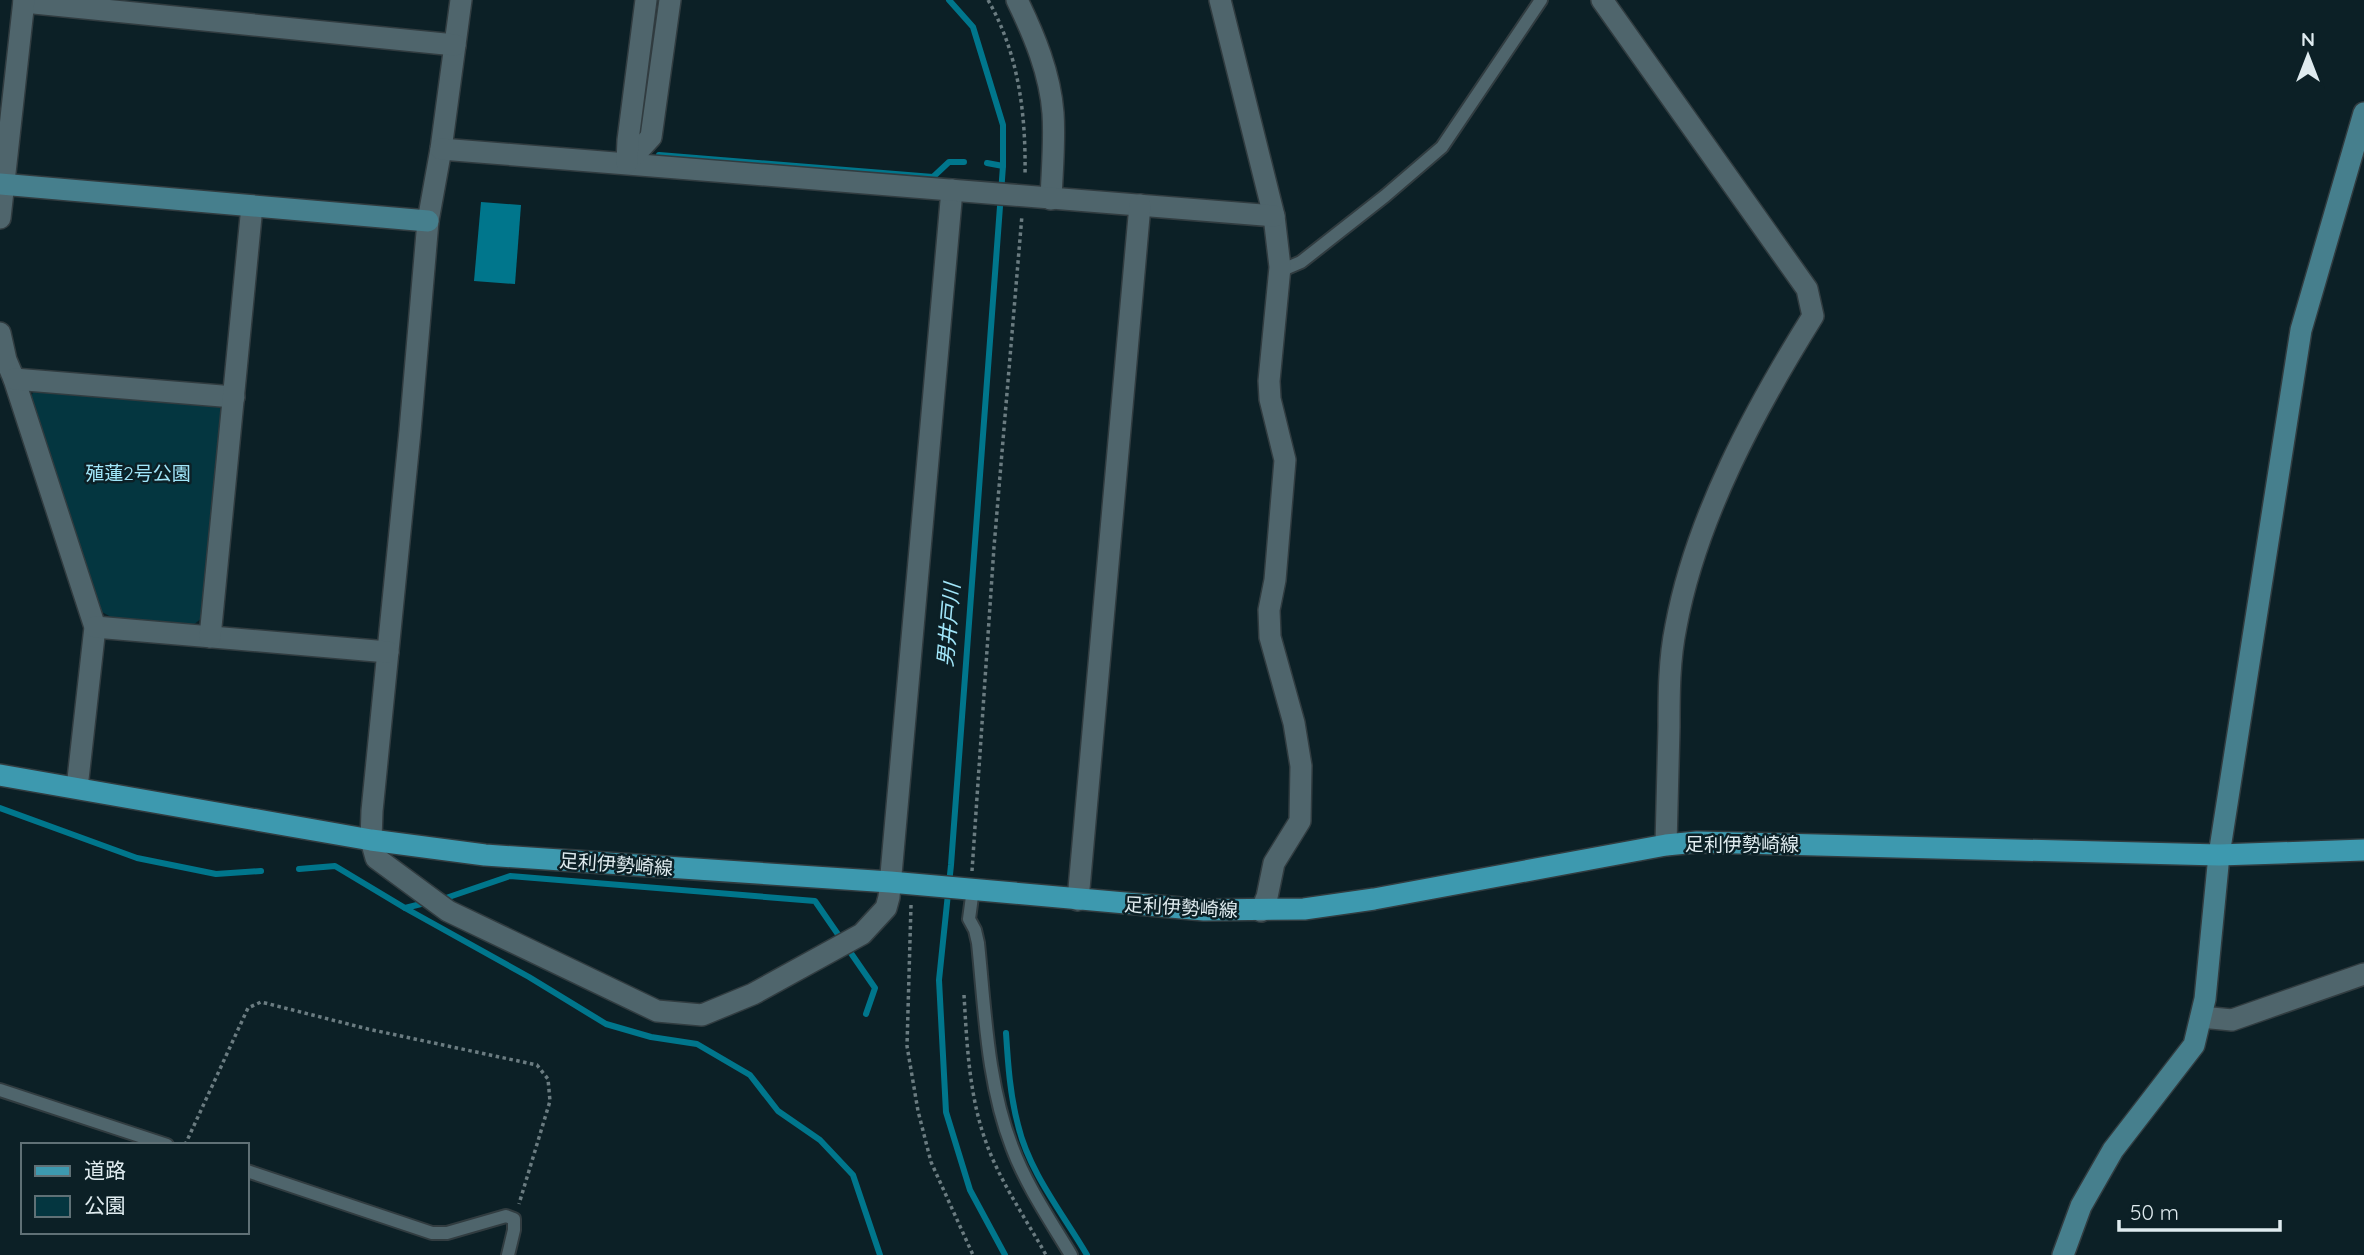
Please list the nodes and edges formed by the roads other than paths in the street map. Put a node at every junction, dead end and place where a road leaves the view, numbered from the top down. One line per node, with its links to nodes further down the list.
1 (461, 0): 9 (street)
2 (646, 0): 13 (street)
3 (670, 0): 13 (street)
4 (1017, 0): 16 (street)
5 (1220, 0): 19 (street)
6 (1541, 0): 22 (lane)
7 (1602, 0): 32 (street)
8 (24, 1): 9 (street); 14 (street)
9 (455, 45): 11 (street)
10 (2364, 113): 12 (street)
11 (441, 149): 13 (street); 21 (street)
12 (2358, 155): 34 (street)
13 (627, 163): 15 (street)
14 (2, 184): 18 (street); 20 (street)
15 (952, 190): 16 (street); 35 (street)
16 (1051, 199): 17 (street)
17 (1140, 205): 19 (street); 37 (street)
18 (252, 206): 21 (street); 25 (street)
19 (1274, 216): 22 (street)
20 (0, 218)
21 (428, 221): 28 (street)
22 (1280, 271): 38 (street)
23 (0, 333): 24 (street)
24 (14, 379): 25 (street); 26 (street)
25 (234, 397): 27 (street)
26 (95, 627): 27 (street); 30 (street)
27 (210, 637): 28 (street)
28 (388, 652): 31 (street)
29 (0, 775): 30 (main road, 足利伊勢崎線)
30 (77, 788): 31 (main road, 足利伊勢崎線)
31 (372, 840): 35 (main road, 足利伊勢崎線); 35 (street)
32 (1666, 845): 34 (main road, 足利伊勢崎線); 38 (main road, 足利伊勢崎線)
33 (2364, 850): 34 (main road, 足利伊勢崎線)
34 (2219, 855): 40 (street)
35 (890, 882): 36 (main road, 足利伊勢崎線)
36 (969, 885): 37 (main road, 足利伊勢崎線); 45 (lane)
37 (1078, 900): 38 (main road, 足利伊勢崎線)
38 (1261, 911)
39 (2364, 974): 40 (street)
40 (2201, 1017): 46 (street)
41 (0, 1090): 42 (lane)
42 (161, 1143)
43 (248, 1171): 44 (lane)
44 (508, 1255)
45 (1071, 1255)
46 (2063, 1255)

